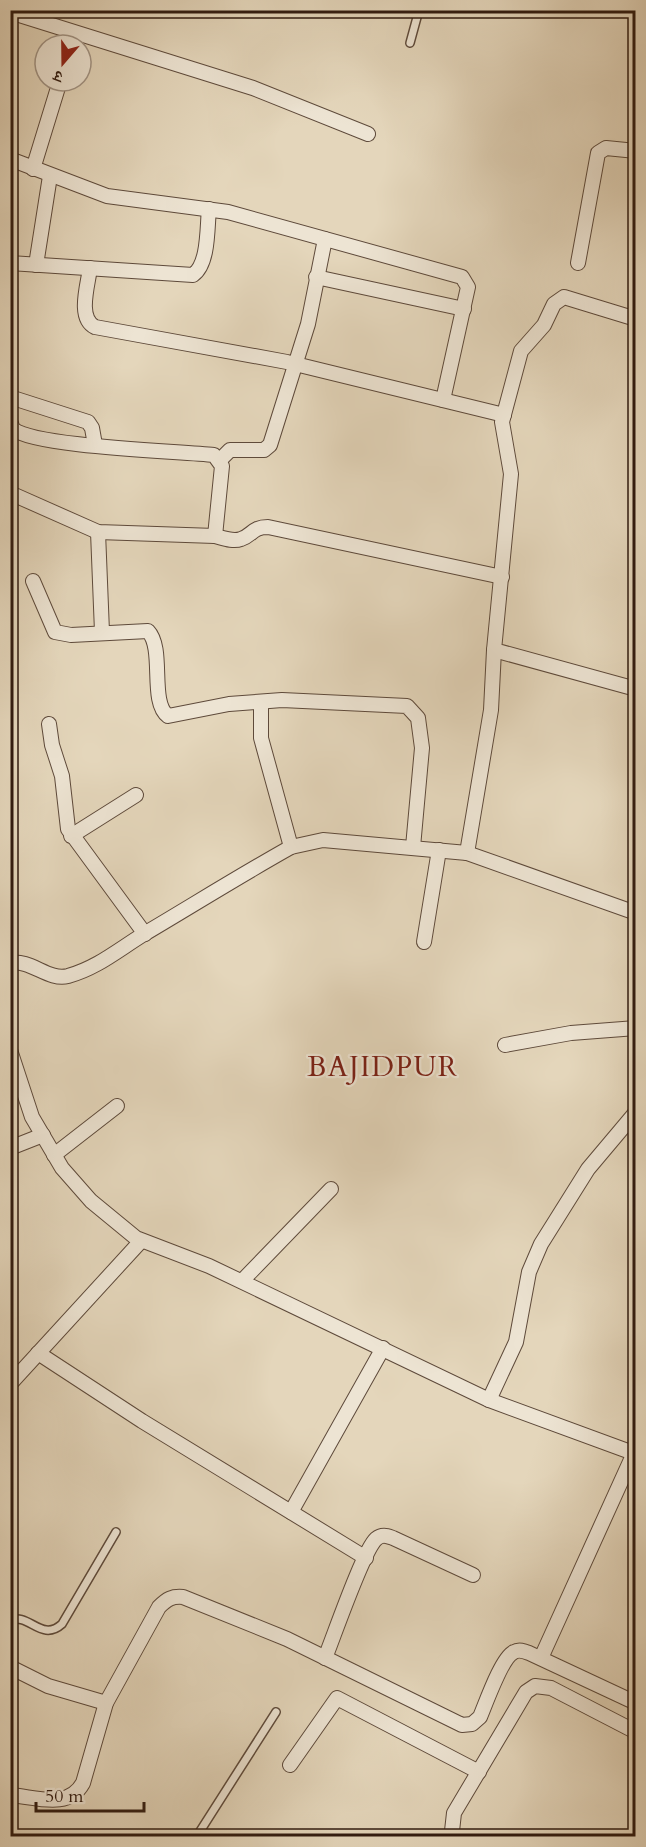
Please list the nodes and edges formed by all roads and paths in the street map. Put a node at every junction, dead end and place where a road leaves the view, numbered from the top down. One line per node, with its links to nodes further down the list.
1 (419, 10): 4 (lane)
2 (10, 12): 3 (street)
3 (60, 33)
4 (410, 43)
5 (93, 44): 7 (street)
6 (56, 93): 10 (street)
7 (368, 135)
8 (636, 151): 15 (street)
9 (10, 159): 10 (street)
10 (33, 169): 11 (street)
11 (50, 176): 12 (street); 16 (street)
12 (209, 209): 13 (street); 17 (street)
13 (325, 239): 18 (street); 19 (street)
14 (10, 263): 16 (street)
15 (578, 263)
16 (36, 266): 17 (street)
17 (90, 268): 21 (street)
18 (316, 277): 19 (street); 21 (street)
19 (464, 309): 23 (street)
20 (636, 319): 24 (street)
21 (297, 364): 23 (street); 27 (street)
22 (10, 397): 26 (street)
23 (443, 400): 24 (street)
24 (504, 416): 31 (street)
25 (10, 421): 26 (street)
26 (94, 445): 27 (street)
27 (220, 460): 30 (street)
28 (13, 497): 29 (street)
29 (98, 532): 30 (street); 33 (street)
30 (215, 536): 31 (street)
31 (502, 577): 34 (street)
32 (33, 580): 33 (street)
33 (102, 632): 36 (street)
34 (494, 650): 35 (street); 43 (street)
35 (636, 689)
36 (261, 702): 40 (street); 41 (street)
37 (49, 724): 39 (street)
38 (136, 795): 39 (street)
39 (71, 836): 45 (street)
40 (291, 847): 41 (street); 45 (street)
41 (412, 847): 42 (street)
42 (440, 850): 43 (street); 46 (street)
43 (467, 853): 44 (street)
44 (636, 913)
45 (146, 933): 47 (street)
46 (424, 942)
47 (10, 963)
48 (636, 1028): 49 (street)
49 (505, 1045)
50 (10, 1050): 53 (street)
51 (117, 1106): 55 (street)
52 (636, 1112): 62 (street)
53 (43, 1135): 54 (street); 55 (street)
54 (10, 1148)
55 (54, 1155): 57 (street)
56 (331, 1189): 58 (street)
57 (141, 1241): 58 (street); 60 (street)
58 (242, 1281): 59 (street)
59 (383, 1348): 62 (street); 64 (street)
60 (38, 1353): 61 (street); 64 (street)
61 (10, 1383)
62 (489, 1400): 63 (street)
63 (635, 1453): 70 (street)
64 (291, 1512): 66 (street)
65 (116, 1532): 68 (lane)
66 (366, 1558): 67 (street); 69 (street)
67 (473, 1575)
68 (10, 1621)
69 (325, 1658): 70 (street); 72 (street)
70 (541, 1658): 73 (street)
71 (10, 1667): 72 (street)
72 (106, 1703): 78 (street)
73 (636, 1703)
74 (276, 1712): 79 (lane)
75 (636, 1732): 77 (street)
76 (290, 1765): 77 (street)
77 (479, 1772): 80 (street)
78 (10, 1795)
79 (197, 1836)
80 (455, 1836)

